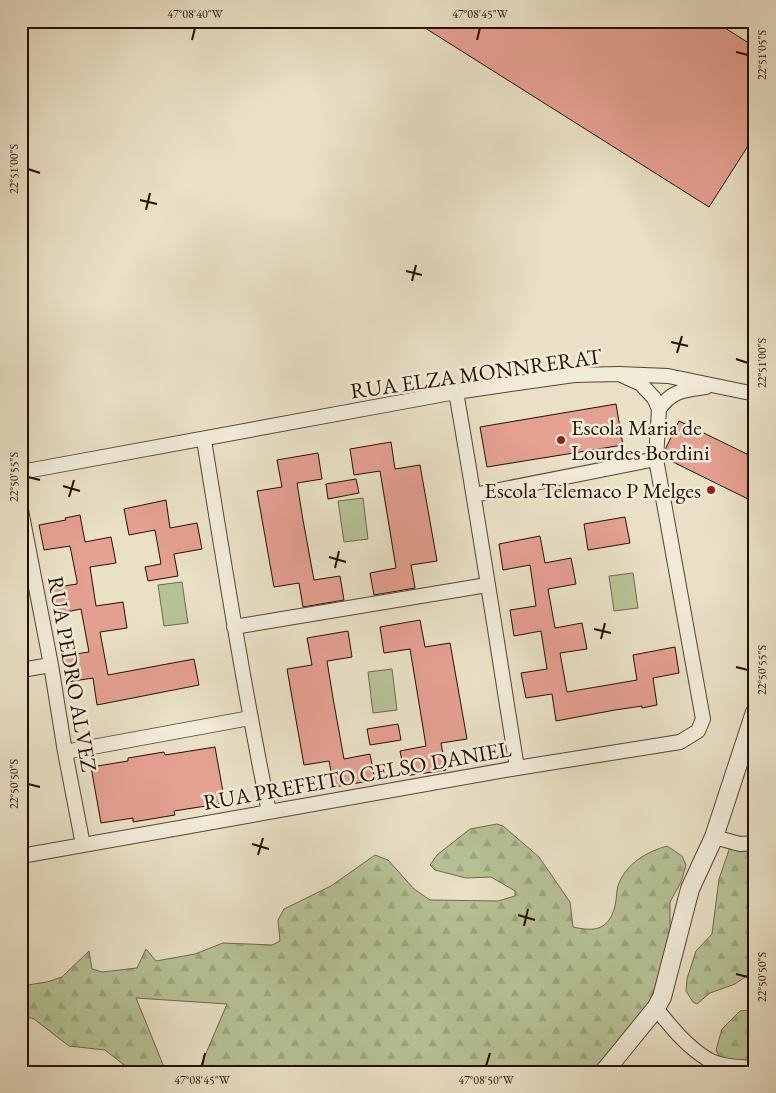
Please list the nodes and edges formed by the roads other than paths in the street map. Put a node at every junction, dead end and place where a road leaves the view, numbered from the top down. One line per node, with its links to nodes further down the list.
1 (619, 374): 2 (street, RUA ELZA MONNRERAT); 3 (street, RUA ELZA MONNRERAT); 5 (street)
2 (711, 386): 4 (street, RUA ELZA MONNRERAT); 5 (street)
3 (456, 392): 6 (street, RUA ELZA MONNRERAT); 9 (street)
4 (755, 394)
5 (659, 409): 7 (street)
6 (204, 440): 8 (street, RUA ELZA MONNRERAT); 12 (street)
7 (656, 459): 9 (street); 19 (street, RUA PREFEITO CELSO DANIEL)
8 (21, 472)
9 (474, 495): 11 (street)
10 (21, 510): 13 (street, RUA PEDRO ALVEZ)
11 (487, 585): 12 (street); 19 (street)
12 (234, 627): 16 (street)
13 (51, 665): 14 (street); 18 (street, RUA PEDRO ALVEZ)
14 (21, 670)
15 (755, 712): 17 (street)
16 (250, 718): 18 (street); 20 (street)
17 (749, 745): 21 (street)
18 (65, 752): 23 (street, RUA PEDRO ALVEZ)
19 (517, 768): 20 (street, RUA PREFEITO CELSO DANIEL)
20 (269, 812): 23 (street, RUA PREFEITO CELSO DANIEL)
21 (714, 837): 22 (street); 25 (street)
22 (755, 843)
23 (83, 845): 24 (street, RUA PREFEITO CELSO DANIEL)
24 (21, 856)
25 (656, 1008): 26 (street); 27 (street)
26 (755, 1068)
27 (604, 1072)

